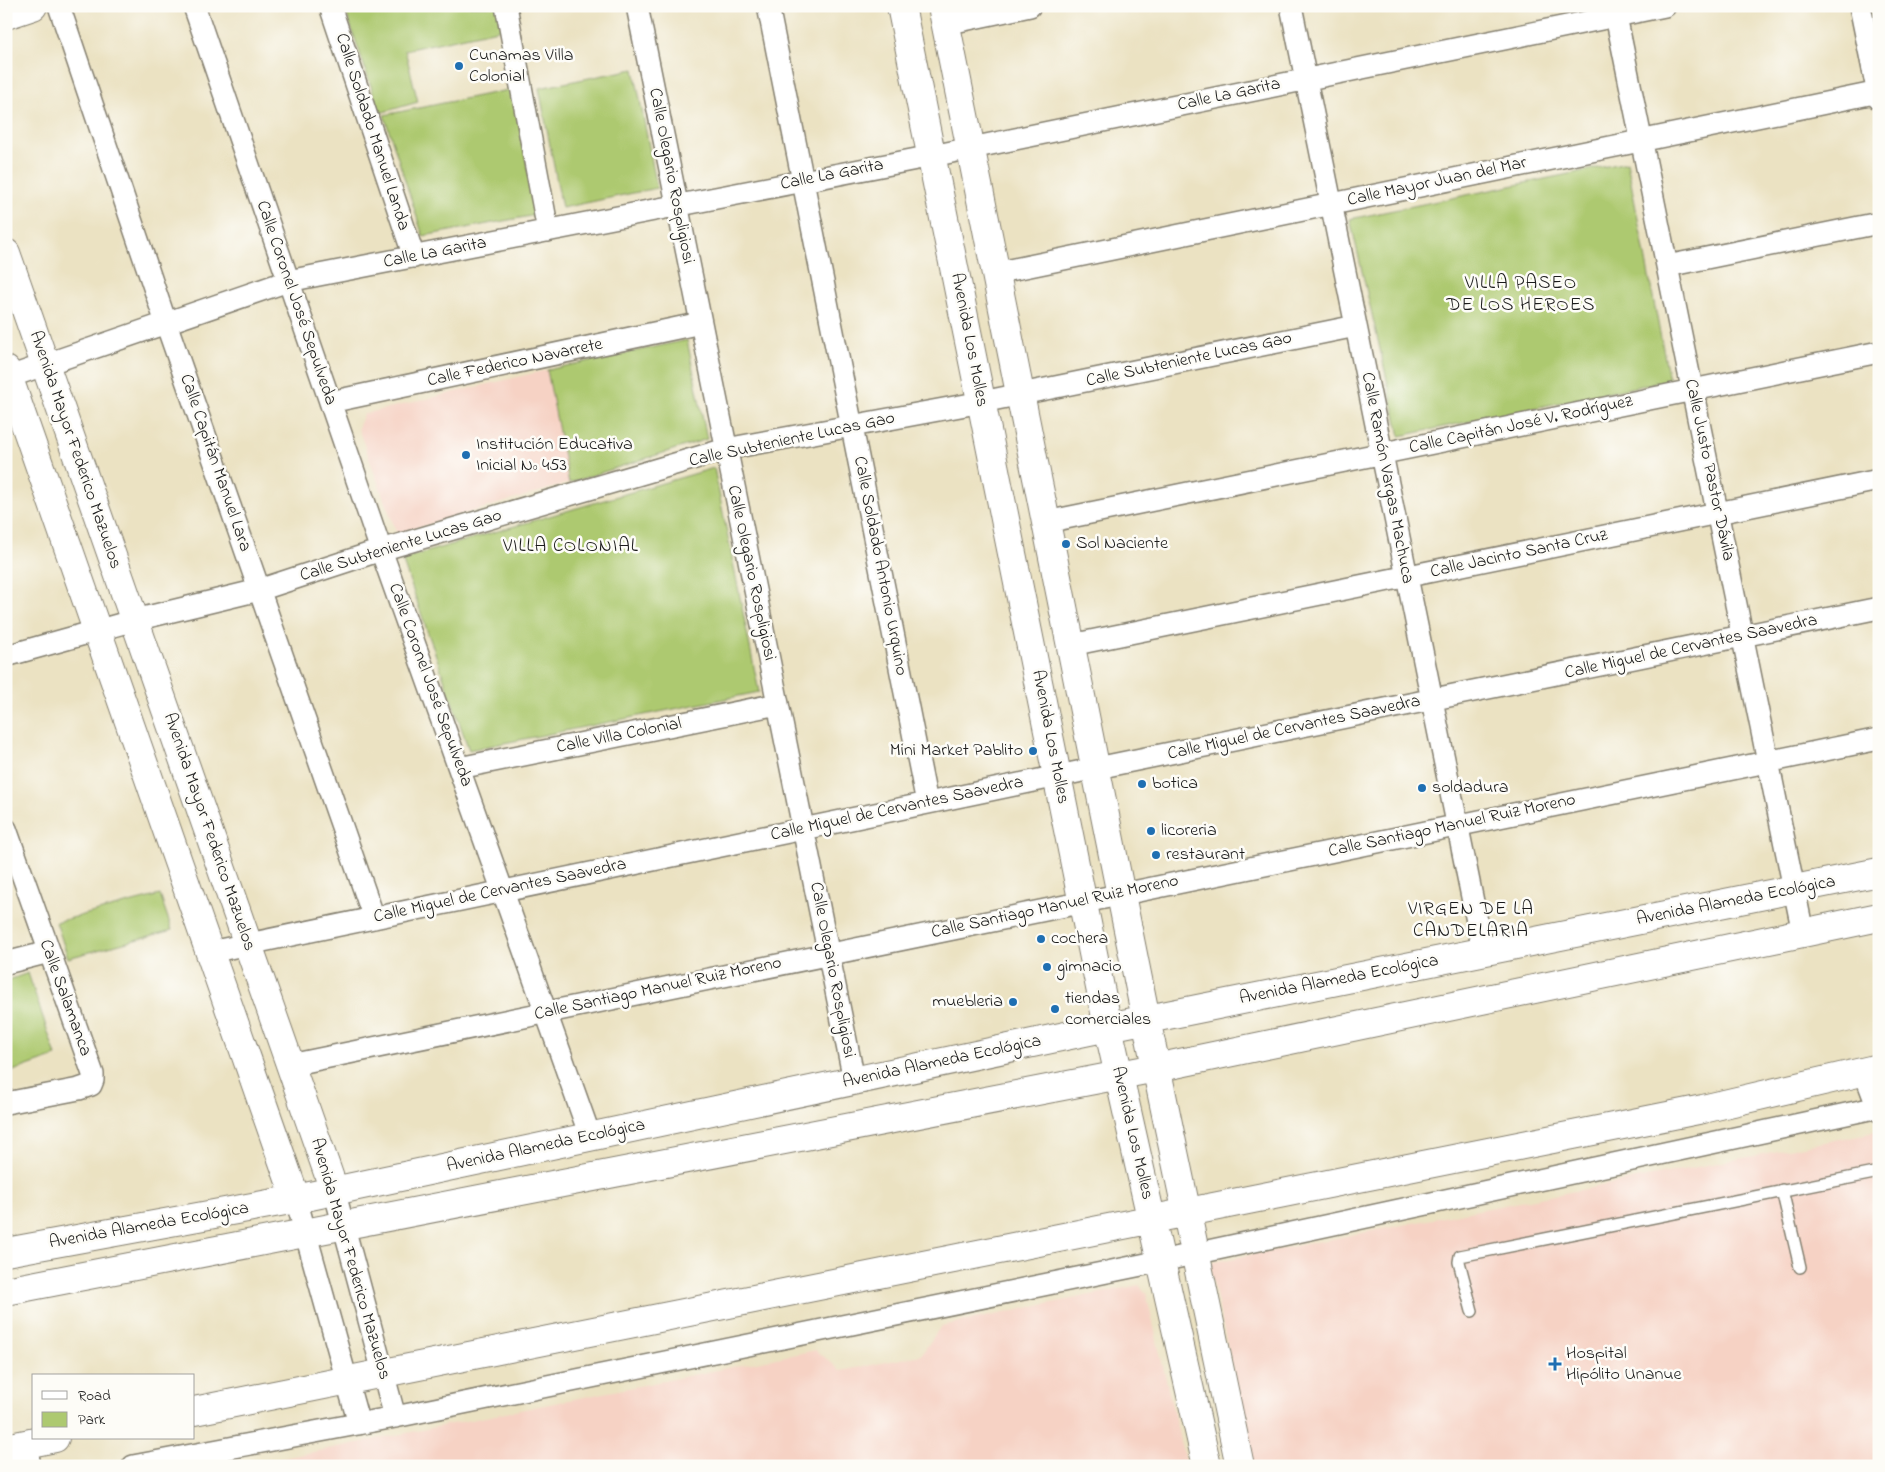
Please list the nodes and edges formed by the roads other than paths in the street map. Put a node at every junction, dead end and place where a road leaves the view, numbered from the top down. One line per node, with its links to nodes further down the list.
1 (33, 6): 15 (street)
2 (59, 6): 31 (street, Calle Capitán Manuel Lara)
3 (194, 6): 30 (street, Calle Coronel José Sepulveda)
4 (330, 6): 27 (street, Calle Soldado Manuel Landa)
5 (506, 6): 25 (street)
6 (637, 6): 23 (street, Calle Olegario Rospligiosi)
7 (768, 6): 21 (street, Calle Soldado Antonio Urquino)
8 (901, 6): 20 (street, Avenida Los Molles)
9 (1030, 6): 14 (street)
10 (1291, 6): 16 (street, Calle Ramón Vargas Machuca)
11 (1665, 6): 13 (street, Calle La Garita)
12 (1860, 6): 17 (street)
13 (1615, 11): 16 (street, Calle La Garita); 18 (street, Calle Justo Pastor Dávila)
14 (943, 15): 19 (street, Avenida Los Molles)
15 (6, 16)
16 (1306, 80): 19 (street, Calle La Garita); 22 (street, Calle Ramón Vargas Machuca)
17 (1878, 94): 18 (street, Calle Mayor Juan del Mar)
18 (1642, 140): 22 (street, Calle Mayor Juan del Mar); 28 (street, Calle Justo Pastor Dávila)
19 (970, 148): 20 (street, Calle La Garita); 29 (street, Avenida Los Molles)
20 (932, 156): 21 (street, Calle La Garita); 40 (street, Avenida Los Molles)
21 (804, 181): 23 (street, Calle La Garita); 41 (street, Calle Soldado Antonio Urquino)
22 (1331, 204): 29 (street, Calle Mayor Juan del Mar); 33 (street, Calle Ramón Vargas Machuca)
23 (676, 206): 25 (street, Calle La Garita); 32 (street, Calle Olegario Rospligiosi)
24 (1879, 223): 28 (street)
25 (548, 231): 27 (street, Calle La Garita)
26 (6, 253): 35 (street, Avenida Mayor Federico Mazuelos)
27 (414, 257): 30 (street, Calle La Garita)
28 (1667, 266): 37 (street, Calle Justo Pastor Dávila)
29 (995, 273): 38 (street, Avenida Los Molles)
30 (288, 281): 31 (street, Calle La Garita); 39 (street, Calle Coronel José Sepulveda)
31 (166, 323): 35 (street, Calle La Garita); 49 (street, Calle Capitán Manuel Lara)
32 (700, 323): 39 (street, Calle Federico Navarrete); 42 (street, Calle Olegario Rospligiosi)
33 (1356, 326): 38 (street, Calle Subteniente Lucas Gao); 43 (street, Calle Ramón Vargas Machuca)
34 (1879, 352): 37 (street, Calle Capitán José V. Rodríguez)
35 (45, 364): 36 (street, Calle La Garita); 51 (street, Avenida Mayor Federico Mazuelos)
36 (7, 373): 52 (street, Avenida Mayor Federico Mazuelos)
37 (1692, 390): 43 (street, Calle Capitán José V. Rodríguez); 45 (street, Calle Justo Pastor Dávila)
38 (1020, 394): 40 (street, Calle Subteniente Lucas Gao); 46 (street, Avenida Los Molles)
39 (330, 402): 47 (street, Calle Coronel José Sepulveda)
40 (982, 402): 41 (street, Calle Subteniente Lucas Gao); 62 (street, Avenida Los Molles)
41 (852, 426): 42 (street, Calle Subteniente Lucas Gao); 63 (street, Calle Soldado Antonio Urquino)
42 (726, 449): 47 (street, Calle Subteniente Lucas Gao); 57 (street, Calle Olegario Rospligiosi)
43 (1382, 454): 46 (street, Calle Capitán José V. Rodríguez); 48 (street, Calle Ramón Vargas Machuca)
44 (1879, 480): 45 (street, Calle Jacinto Santa Cruz)
45 (1717, 513): 48 (street, Calle Jacinto Santa Cruz); 53 (street, Calle Justo Pastor Dávila)
46 (1046, 522): 54 (street, Avenida Los Molles)
47 (381, 550): 49 (street, Calle Subteniente Lucas Gao); 60 (street, Calle Coronel José Sepulveda)
48 (1407, 576): 54 (street, Calle Jacinto Santa Cruz); 56 (street, Calle Ramón Vargas Machuca)
49 (259, 590): 51 (street, Calle Subteniente Lucas Gao); 73 (street, Calle Capitán Manuel Lara)
50 (1879, 608): 53 (street, Calle Miguel de Cervantes Saavedra)
51 (135, 620): 52 (street, Calle Subteniente Lucas Gao); 75 (street, Avenida Mayor Federico Mazuelos)
52 (98, 632): 55 (street, Calle Subteniente Lucas Gao); 78 (street, Avenida Mayor Federico Mazuelos)
53 (1743, 636): 56 (street, Calle Miguel de Cervantes Saavedra); 59 (street, Calle Justo Pastor Dávila)
54 (1070, 645): 61 (street, Avenida Los Molles)
55 (6, 656)
56 (1432, 699): 61 (street, Calle Miguel de Cervantes Saavedra); 64 (street, Calle Ramón Vargas Machuca)
57 (778, 704): 60 (street, Calle Villa Colonial); 65 (street, Calle Olegario Rospligiosi)
58 (1879, 739): 59 (street, Calle Santiago Manuel Ruiz Moreno)
59 (1768, 762): 64 (street, Calle Santiago Manuel Ruiz Moreno); 68 (street, Calle Justo Pastor Dávila)
60 (460, 768): 69 (street, Calle Coronel José Sepulveda)
61 (1095, 768): 62 (street, Calle Miguel de Cervantes Saavedra); 70 (street, Avenida Los Molles)
62 (1058, 776): 63 (street, Calle Miguel de Cervantes Saavedra); 71 (street, Avenida Los Molles)
63 (927, 803): 65 (street, Calle Miguel de Cervantes Saavedra)
64 (1458, 825): 70 (street, Calle Santiago Manuel Ruiz Moreno); 76 (street, Calle Ramón Vargas Machuca)
65 (804, 828): 69 (street, Calle Miguel de Cervantes Saavedra); 79 (street, Calle Olegario Rospligiosi)
66 (6, 829): 77 (street, Calle Salamanca)
67 (1879, 872): 68 (street, Avenida Alameda Ecológica)
68 (1793, 890): 74 (street, Calle Justo Pastor Dávila); 76 (street, Avenida Alameda Ecológica)
69 (502, 891): 73 (street, Calle Miguel de Cervantes Saavedra); 81 (street, Calle Coronel José Sepulveda)
70 (1121, 894): 71 (street, Calle Santiago Manuel Ruiz Moreno); 82 (street, Avenida Los Molles)
71 (1083, 902): 79 (street, Calle Santiago Manuel Ruiz Moreno); 83 (street, Avenida Los Molles)
72 (1879, 917): 74 (street, Avenida Alameda Ecológica)
73 (374, 918): 75 (street, Calle Miguel de Cervantes Saavedra)
74 (1803, 933): 85 (street, Avenida Alameda Ecológica)
75 (248, 944): 78 (street, Calle Miguel de Cervantes Saavedra); 84 (street, Avenida Mayor Federico Mazuelos)
76 (1483, 951): 82 (street, Avenida Alameda Ecológica)
77 (49, 952): 80 (street); 89 (street, Calle Salamanca)
78 (210, 952): 95 (street, Avenida Mayor Federico Mazuelos)
79 (828, 954): 81 (street, Calle Santiago Manuel Ruiz Moreno); 88 (street, Calle Olegario Rospligiosi)
80 (6, 963)
81 (545, 1012): 84 (street, Calle Santiago Manuel Ruiz Moreno); 91 (street, Calle Coronel José Sepulveda)
82 (1146, 1019): 83 (street, Avenida Alameda Ecológica); 85 (street, Avenida Los Molles)
83 (1108, 1027): 87 (street, Avenida Los Molles); 88 (street, Avenida Alameda Ecológica)
84 (290, 1065): 93 (street, Avenida Mayor Federico Mazuelos)
85 (1156, 1068): 87 (street, Avenida Alameda Ecológica); 96 (street, Avenida Los Molles)
86 (1871, 1070): 90 (street); 96 (street)
87 (1119, 1074): 97 (street, Avenida Los Molles); 98 (street, Avenida Alameda Ecológica)
88 (854, 1080): 91 (street, Avenida Alameda Ecológica)
89 (6, 1103)
90 (1878, 1109): 101 (street)
91 (590, 1136): 93 (street, Avenida Alameda Ecológica)
92 (1879, 1172): 94 (lane)
93 (334, 1190): 95 (street, Avenida Alameda Ecológica); 98 (street, Avenida Mayor Federico Mazuelos)
94 (1782, 1190): 103 (lane); 105 (lane)
95 (296, 1199): 99 (street, Avenida Mayor Federico Mazuelos); 100 (street, Avenida Alameda Ecológica)
96 (1187, 1212): 97 (street); 101 (street, Avenida Los Molles)
97 (1152, 1220): 102 (street, Avenida Los Molles); 106 (street)
98 (343, 1226): 99 (street, Avenida Alameda Ecológica); 106 (street, Avenida Mayor Federico Mazuelos)
99 (306, 1233): 104 (street, Avenida Alameda Ecológica); 107 (street, Avenida Mayor Federico Mazuelos)
100 (6, 1252)
101 (1195, 1253): 102 (street); 115 (street, Avenida Los Molles)
102 (1161, 1261): 109 (street); 114 (street, Avenida Los Molles)
103 (1800, 1268)
104 (6, 1291)
105 (1472, 1311)
106 (383, 1373): 107 (street); 109 (street, Avenida Mayor Federico Mazuelos)
107 (346, 1380): 108 (street); 110 (street, Avenida Mayor Federico Mazuelos)
108 (195, 1411)
109 (395, 1417): 110 (street)
110 (359, 1424): 113 (street)
111 (50, 1440): 112 (street)
112 (21, 1452)
113 (133, 1466)
114 (1207, 1466)
115 (1240, 1466)

